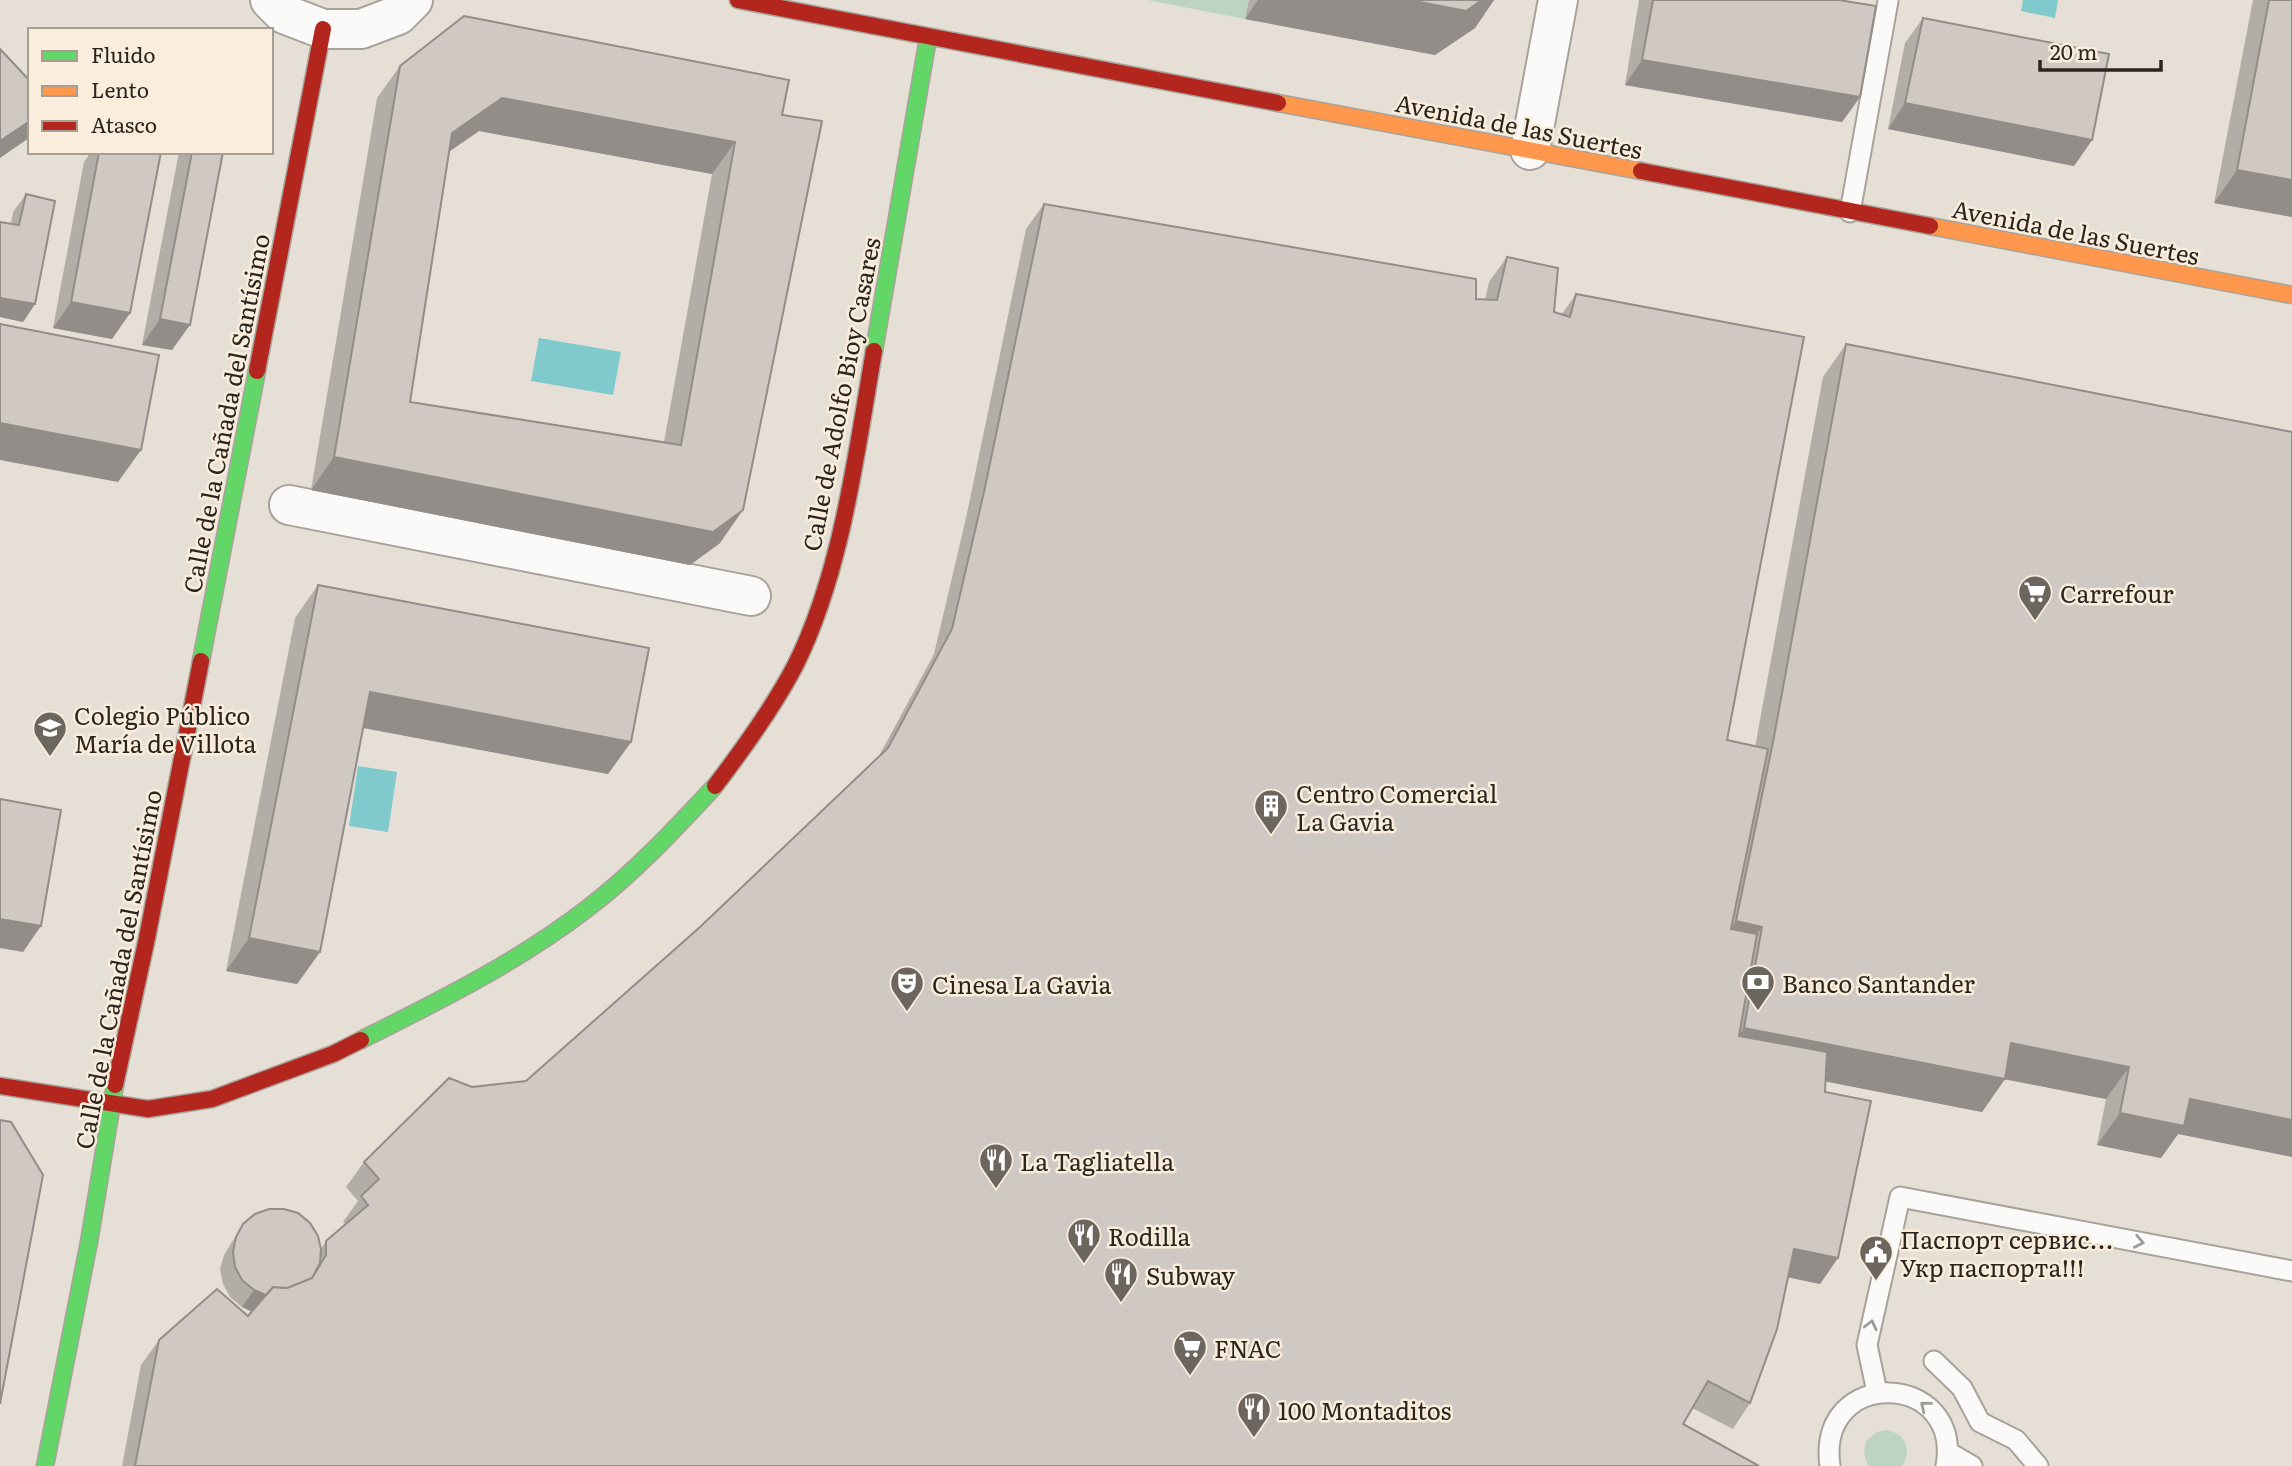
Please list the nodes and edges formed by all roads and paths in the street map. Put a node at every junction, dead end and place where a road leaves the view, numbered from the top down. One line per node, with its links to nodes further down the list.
1 (270, 0): 6 (street)
2 (413, 0): 6 (street)
3 (738, 0): 7 (street, Avenida de las Suertes)
4 (1558, 0): 8 (street)
5 (1888, 1): 9 (lane)
6 (323, 29): 14 (street, Calle de la Cañada del Santísimo)
7 (929, 38): 8 (street, Avenida de las Suertes); 14 (street, Calle de Adolfo Bioy Casares)
8 (1530, 150): 9 (street, Avenida de las Suertes)
9 (1850, 212): 10 (street, Avenida de las Suertes)
10 (2292, 295)
11 (289, 505): 12 (street)
12 (751, 596)
13 (0, 1086): 14 (street, Calle de Adolfo Bioy Casares)
14 (111, 1103): 19 (street, Calle de la Cañada del Santísimo)
15 (2292, 1271): 17 (lane, one-way to 15)
16 (1934, 1361): 22 (lane)
17 (1877, 1392): 18 (lane, one-way to 17); 20 (lane)
18 (1947, 1459): 21 (lane)
19 (45, 1466)
20 (1830, 1466)
21 (1972, 1466)
22 (2038, 1466)

